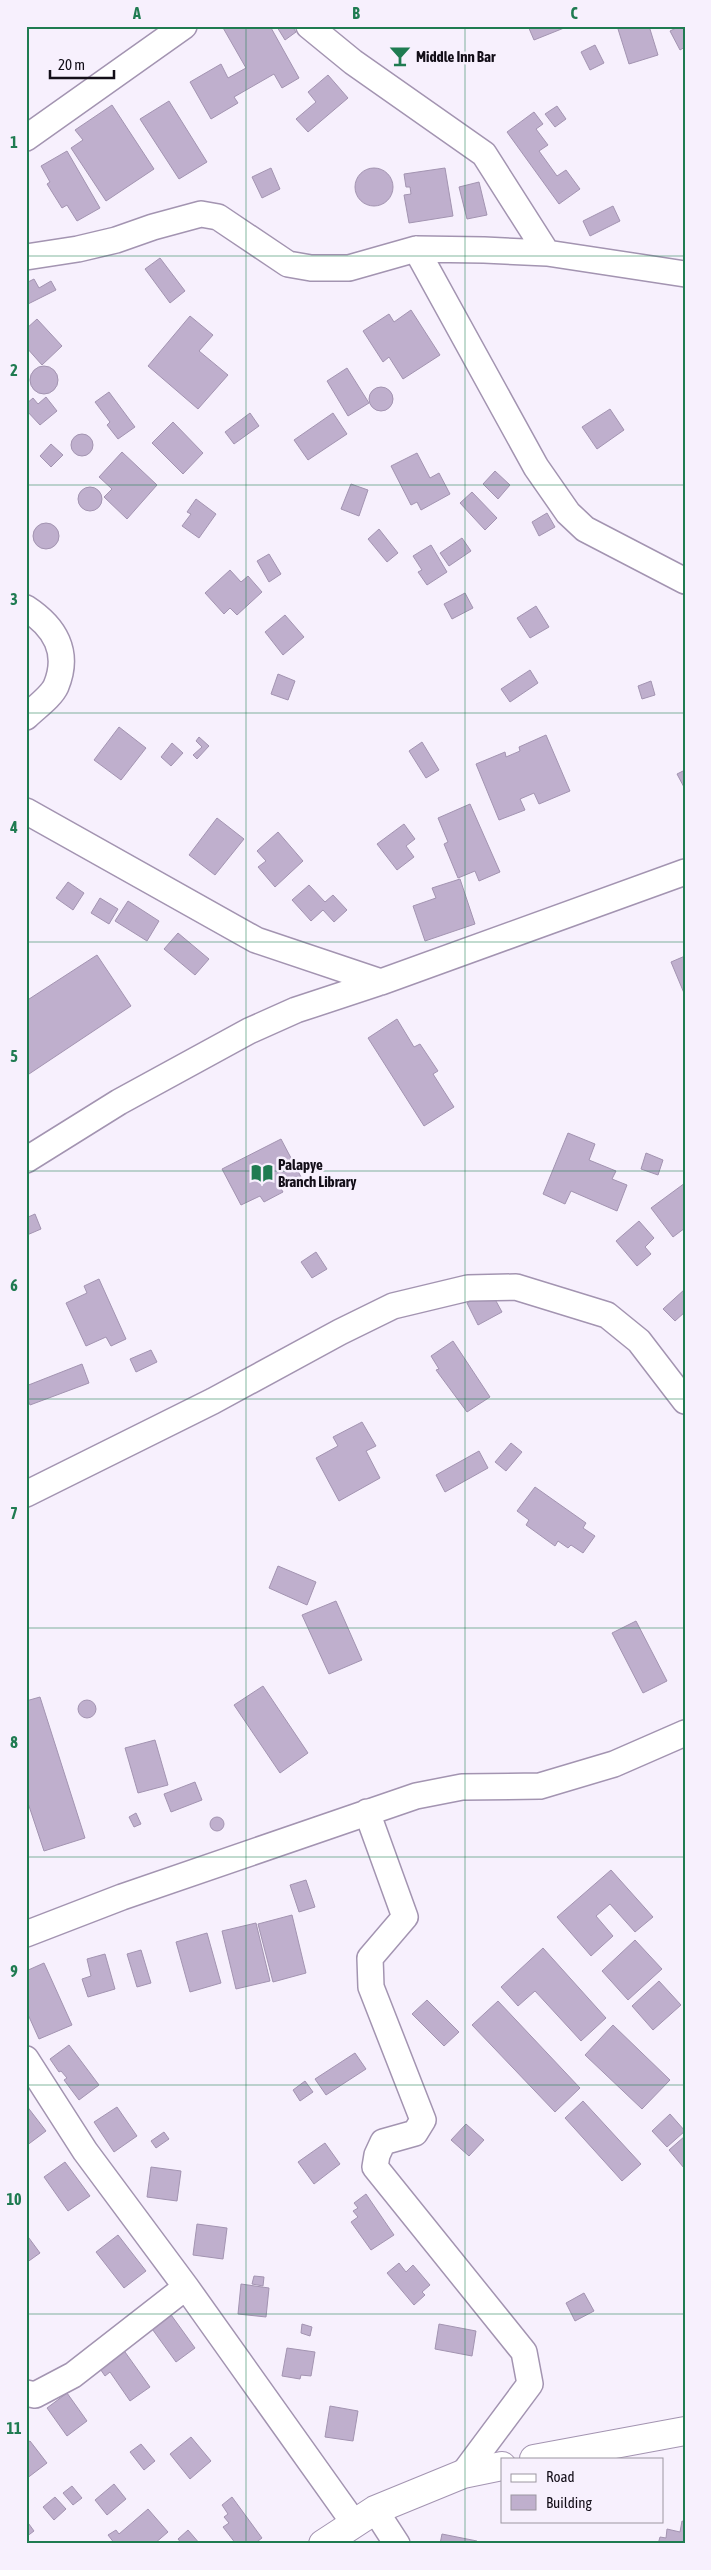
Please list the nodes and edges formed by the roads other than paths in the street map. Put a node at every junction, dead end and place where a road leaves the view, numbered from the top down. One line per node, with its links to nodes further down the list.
1 (184, 26): 3 (street)
2 (309, 26): 5 (street)
3 (26, 138)
4 (416, 249): 5 (street); 6 (street); 8 (street)
5 (548, 252): 7 (street)
6 (26, 257)
7 (685, 274)
8 (685, 581)
9 (26, 608): 10 (street)
10 (26, 717)
11 (26, 811): 13 (street)
12 (685, 872): 13 (street)
13 (381, 982): 14 (street)
14 (26, 1160)
15 (685, 1401): 16 (street)
16 (26, 1494)
17 (685, 1733): 18 (street)
18 (367, 1812): 19 (street); 26 (street)
19 (26, 1934)
20 (26, 2059): 21 (street)
21 (186, 2287): 22 (street); 27 (street)
22 (26, 2393)
23 (685, 2431): 24 (street)
24 (539, 2458)
25 (501, 2466): 26 (street)
26 (463, 2474): 27 (street)
27 (364, 2516): 28 (street); 29 (street)
28 (323, 2544)
29 (397, 2544)

